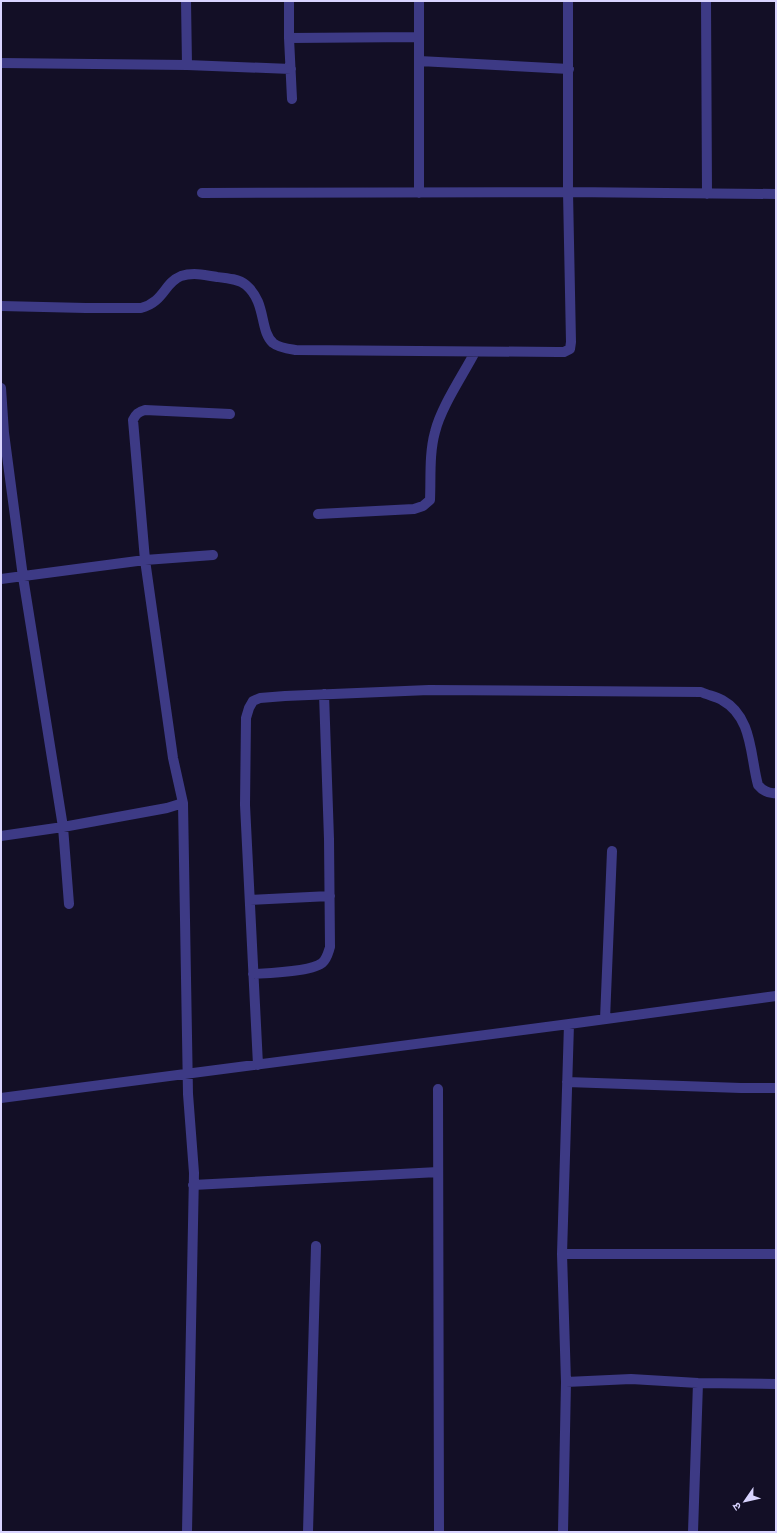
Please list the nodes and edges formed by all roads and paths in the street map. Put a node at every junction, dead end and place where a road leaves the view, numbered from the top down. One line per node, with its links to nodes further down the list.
1 (186, 1): 10 (street)
2 (289, 1): 7 (street)
3 (419, 1): 6 (street)
4 (568, 1): 12 (street)
5 (706, 1): 17 (street)
6 (419, 37): 7 (street); 8 (street)
7 (289, 38): 11 (street)
8 (419, 61): 12 (street); 16 (street)
9 (1, 62): 10 (street)
10 (187, 65): 11 (street)
11 (291, 69): 13 (street)
12 (568, 69): 14 (street)
13 (292, 99)
14 (568, 192): 16 (street); 17 (street); 20 (street)
15 (202, 193): 16 (street)
16 (419, 193)
17 (707, 194): 18 (street)
18 (776, 194)
19 (1, 306): 20 (street)
20 (475, 352): 23 (street)
21 (1, 388): 26 (street)
22 (230, 414): 25 (street)
23 (318, 514)
24 (213, 554): 25 (street)
25 (145, 560): 26 (street); 30 (street)
26 (23, 577): 27 (street); 31 (street)
27 (1, 580)
28 (324, 694): 29 (street); 34 (street); 35 (street)
29 (776, 793)
30 (184, 803): 31 (street); 42 (street)
31 (63, 827): 32 (street); 36 (street)
32 (1, 836)
33 (612, 851): 39 (street)
34 (330, 896): 35 (street); 37 (street)
35 (250, 900): 37 (street)
36 (69, 904)
37 (253, 974): 41 (street)
38 (776, 996): 39 (street)
39 (605, 1019): 40 (street)
40 (569, 1024): 41 (street); 43 (street)
41 (258, 1064): 42 (street)
42 (189, 1073): 46 (street); 48 (street)
43 (567, 1082): 44 (street); 50 (street)
44 (776, 1088)
45 (438, 1089): 47 (street)
46 (1, 1098)
47 (438, 1172): 48 (street); 57 (street)
48 (193, 1185): 55 (street)
49 (316, 1246): 56 (street)
50 (562, 1254): 51 (street); 52 (street)
51 (776, 1254)
52 (566, 1382): 53 (street); 58 (street)
53 (698, 1383): 54 (street); 59 (street)
54 (776, 1384)
55 (187, 1532)
56 (308, 1532)
57 (439, 1532)
58 (563, 1532)
59 (693, 1532)

